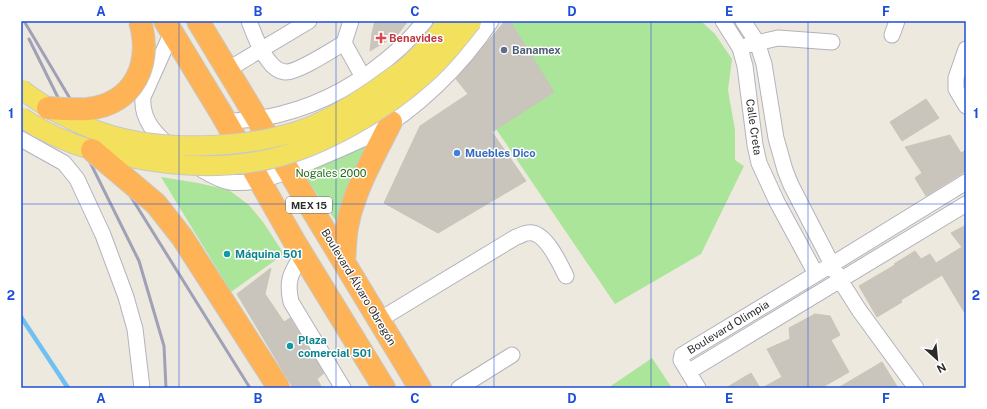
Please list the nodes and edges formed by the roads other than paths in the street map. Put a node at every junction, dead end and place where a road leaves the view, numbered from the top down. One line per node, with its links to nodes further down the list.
1 (140, 21): 23 (highway, bridge)
2 (198, 21): 19 (highway, Boulevard Álvaro Obregón / MEX 15)
3 (249, 21): 18 (street)
4 (309, 21): 18 (street)
5 (351, 21): 15 (street)
6 (425, 21): 20 (street)
7 (448, 21): 23 (main road, bridge)
8 (472, 21): 30 (main road, bridge)
9 (491, 21): 27 (street)
10 (723, 21): 16 (street, Calle Creta)
11 (743, 21): 13 (street, Calle Creta)
12 (168, 27): 26 (highway, MEX 15); 30 (street)
13 (757, 42): 14 (street); 16 (street); 33 (street, Calle Creta)
14 (832, 42)
15 (344, 44): 18 (street); 20 (street)
16 (740, 48): 34 (street, Calle Creta)
17 (966, 49): 22 (street)
18 (261, 50): 19 (street)
19 (227, 70): 25 (highway, Boulevard Álvaro Obregón / MEX 15)
20 (363, 77): 25 (street)
21 (21, 89): 23 (main road, bridge)
22 (966, 106)
23 (48, 108)
24 (21, 117): 29 (main road, bridge)
25 (257, 118): 26 (street); 31 (highway, Boulevard Álvaro Obregón / MEX 15)
26 (226, 122): 30 (highway, MEX 15)
27 (391, 122): 31 (street); 37 (highway)
28 (21, 139): 45 (street)
29 (92, 150): 30 (main road, bridge); 46 (highway, bridge)
30 (254, 171): 31 (street); 36 (highway, MEX 15)
31 (289, 171): 37 (highway, Boulevard Álvaro Obregón / MEX 15)
32 (966, 182): 38 (street, Boulevard Olimpia)
33 (791, 185): 34 (street); 38 (street, Calle Creta)
34 (774, 194): 39 (street, Calle Creta)
35 (966, 204): 41 (street, Boulevard Olimpia)
36 (302, 255): 47 (street); 48 (highway, MEX 15)
37 (344, 261): 42 (highway, Boulevard Álvaro Obregón / MEX 15)
38 (832, 265): 39 (street, Boulevard Olimpia); 41 (street, Calle Creta)
39 (816, 274): 44 (street, Boulevard Olimpia)
40 (566, 276): 42 (street)
41 (840, 280): 44 (street, Boulevard Olimpia); 52 (street, Calle Creta)
42 (379, 320): 49 (highway, Boulevard Álvaro Obregón / MEX 15)
43 (512, 355): 50 (street)
44 (688, 372): 51 (street)
45 (142, 388)
46 (279, 388)
47 (343, 388)
48 (384, 388)
49 (420, 388)
50 (459, 388)
51 (698, 388)
52 (916, 388)

